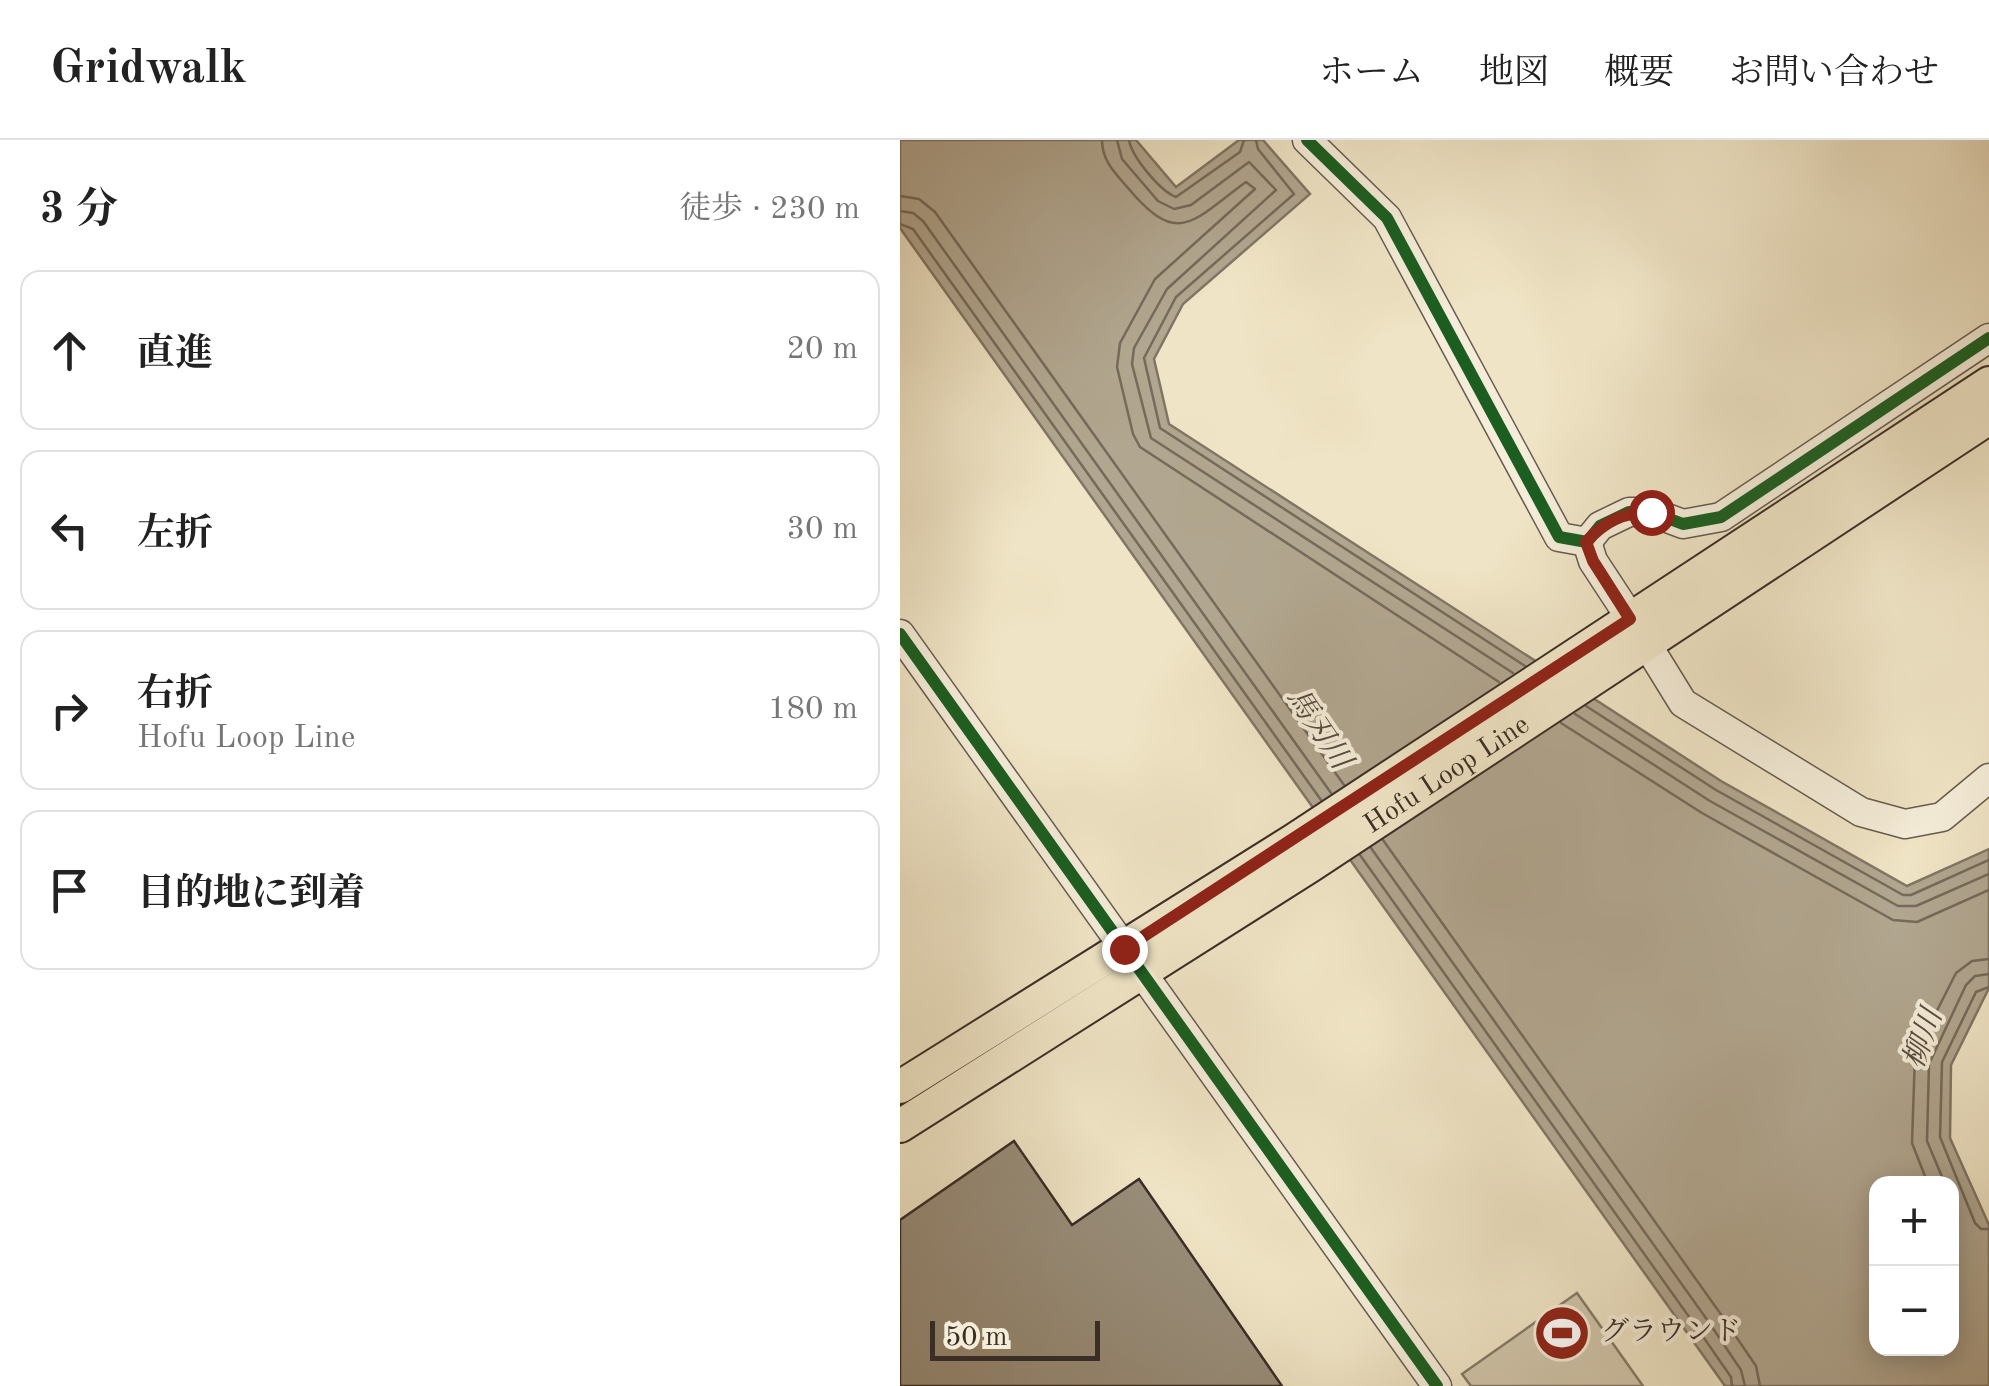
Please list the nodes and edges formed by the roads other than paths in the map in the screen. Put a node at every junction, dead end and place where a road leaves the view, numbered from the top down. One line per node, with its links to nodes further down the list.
1 (1307, 140): 5 (street)
2 (1989, 338): 5 (street)
3 (1989, 383): 7 (main road, Hofu Loop Line)
4 (1989, 418): 7 (main road, Hofu Loop Line)
5 (1586, 542): 7 (street)
6 (900, 634): 9 (street)
7 (1627, 638): 8 (street); 9 (main road, Hofu Loop Line)
8 (1989, 778)
9 (1132, 961): 10 (main road, Hofu Loop Line); 11 (main road, Hofu Loop Line); 12 (street)
10 (900, 1087)
11 (900, 1126)
12 (1437, 1386)

